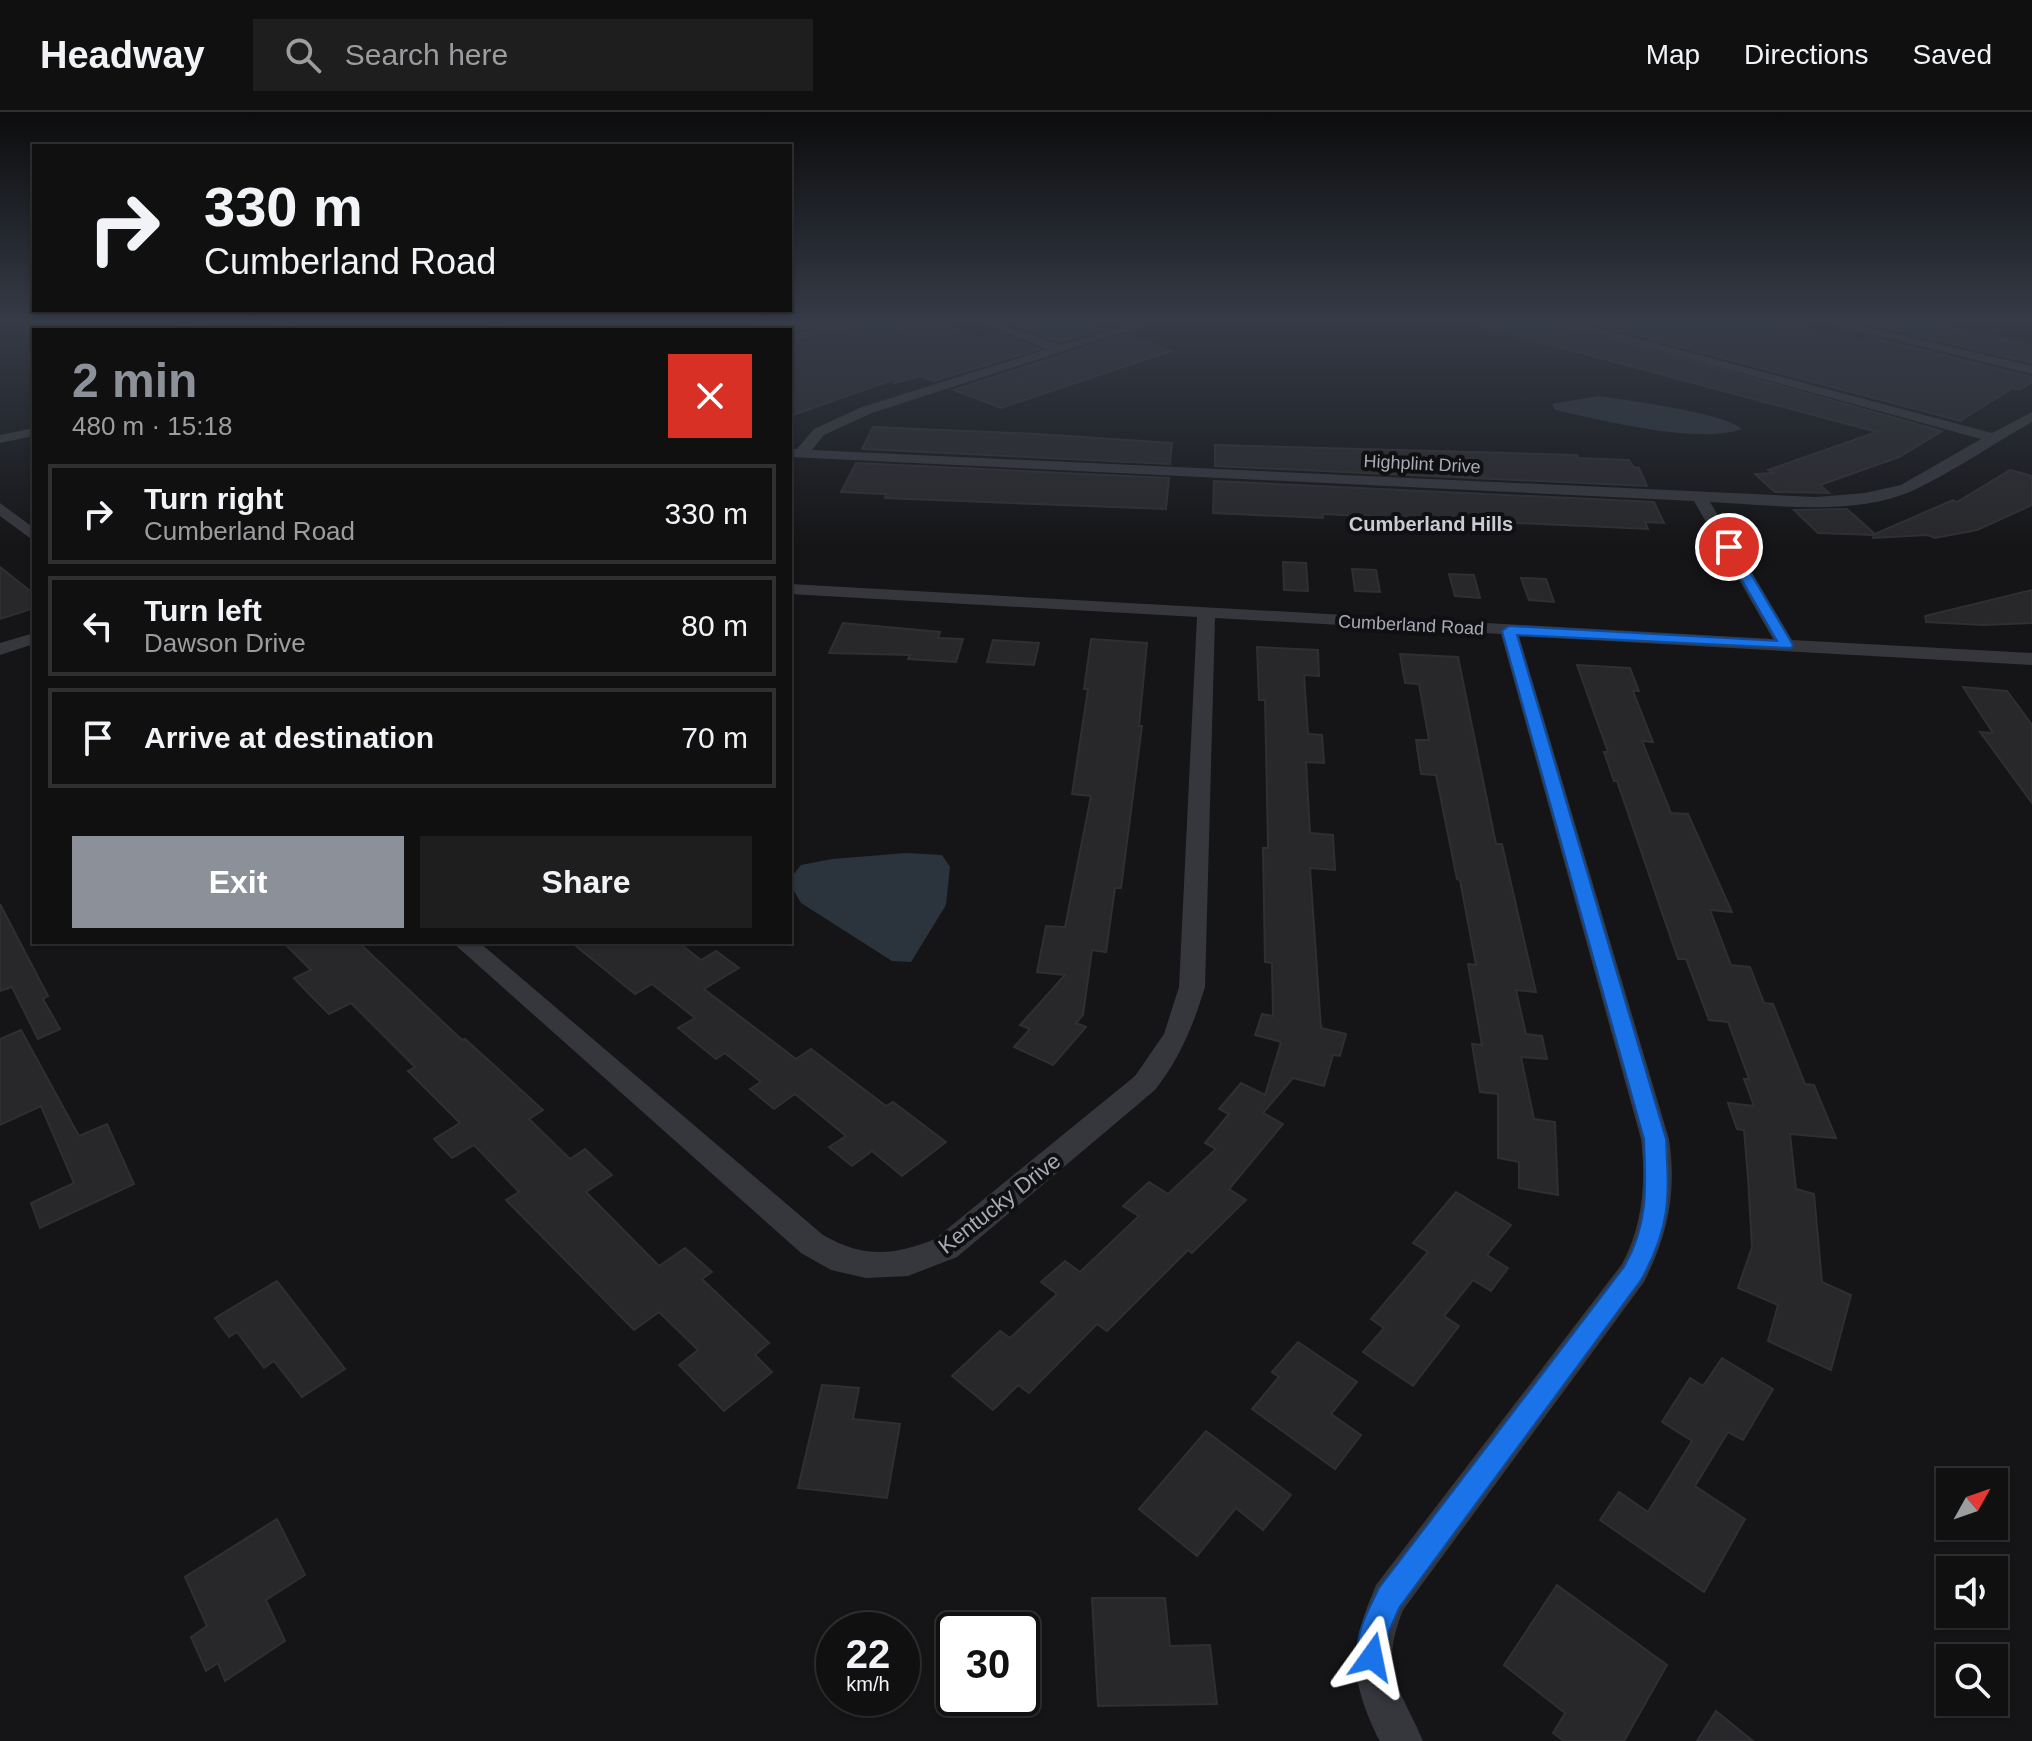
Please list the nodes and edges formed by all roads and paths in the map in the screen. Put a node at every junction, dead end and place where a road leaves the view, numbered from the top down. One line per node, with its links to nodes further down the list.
1 (915, 395): 7 (street)
2 (1834, 395): 5 (street)
3 (2032, 416): 5 (street, Highplint Drive)
4 (32, 432): 6 (street)
5 (1994, 438): 8 (street, Highplint Drive)
6 (0, 439)
7 (793, 455): 8 (street, Highplint Drive)
8 (1700, 497): 15 (street)
9 (0, 508): 10 (street)
10 (32, 534)
11 (792, 589): 12 (street, Cumberland Road)
12 (1206, 613): 13 (street, Cumberland Road); 18 (street, Kentucky Drive)
13 (1509, 631): 15 (street, Cumberland Road); 19 (street)
14 (32, 639): 16 (street)
15 (1786, 645): 17 (street, Cumberland Road)
16 (0, 649)
17 (2032, 659)
18 (466, 944)
19 (1403, 1741)

